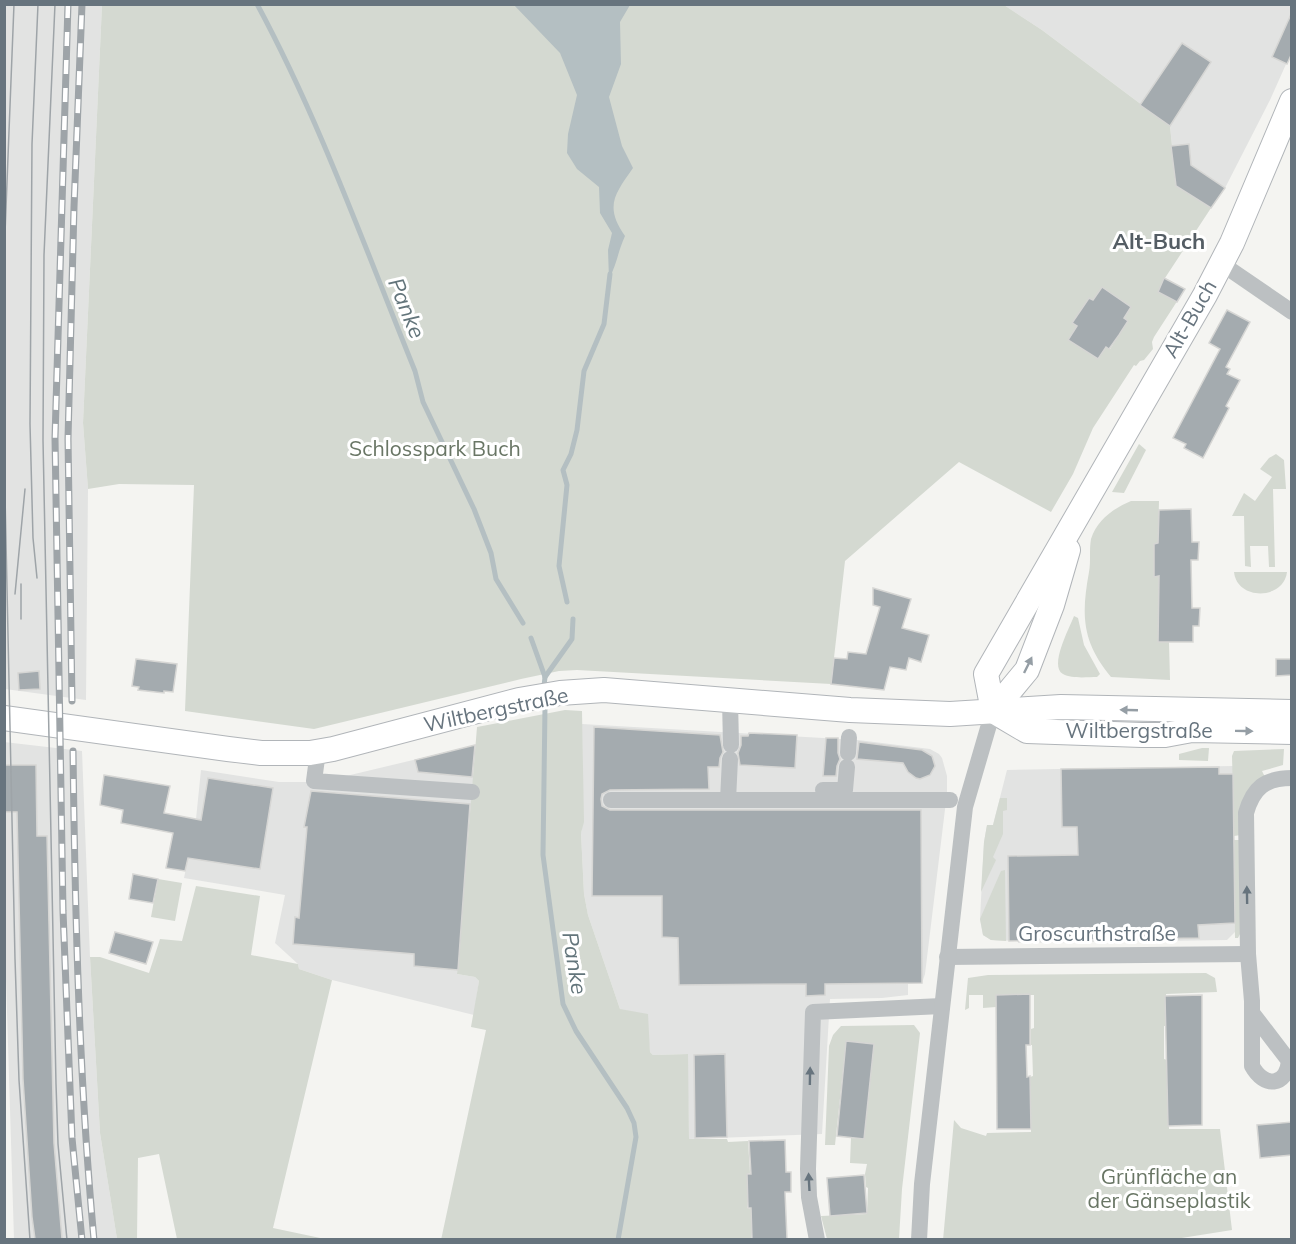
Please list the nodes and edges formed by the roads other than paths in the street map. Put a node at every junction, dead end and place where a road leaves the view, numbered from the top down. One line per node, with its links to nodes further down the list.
1 (1292, 101): 2 (main road, Alt-Buch)
2 (1222, 264): 3 (street); 4 (main road, Alt-Buch)
3 (1292, 312)
4 (1071, 528): 7 (main road, Alt-Buch, one-way to 4); 7 (main road, Alt-Buch)
5 (730, 700): 7 (main road, Wiltbergstraße); 12 (main road, Wiltbergstraße); 17 (street)
6 (4, 706): 11 (street)
7 (993, 711): 8 (main road, Wiltbergstraße, one-way to 7); 10 (main road, Wiltbergstraße, one-way to 10); 21 (street)
8 (1292, 712)
9 (4, 718): 11 (main road, Wiltbergstraße)
10 (1292, 732)
11 (228, 749): 12 (main road, Wiltbergstraße)
12 (318, 752): 15 (street)
13 (848, 753): 18 (street)
14 (1292, 778): 20 (street, one-way to 14)
15 (472, 792)
16 (611, 800): 17 (street)
17 (728, 800): 18 (street)
18 (821, 800): 19 (street)
19 (950, 800)
20 (1248, 954): 21 (street, Groscurthstraße); 23 (street)
21 (947, 957): 22 (street)
22 (942, 1006): 24 (street, one-way to 22); 25 (street)
23 (1253, 1014)
24 (817, 1239)
25 (919, 1239)

